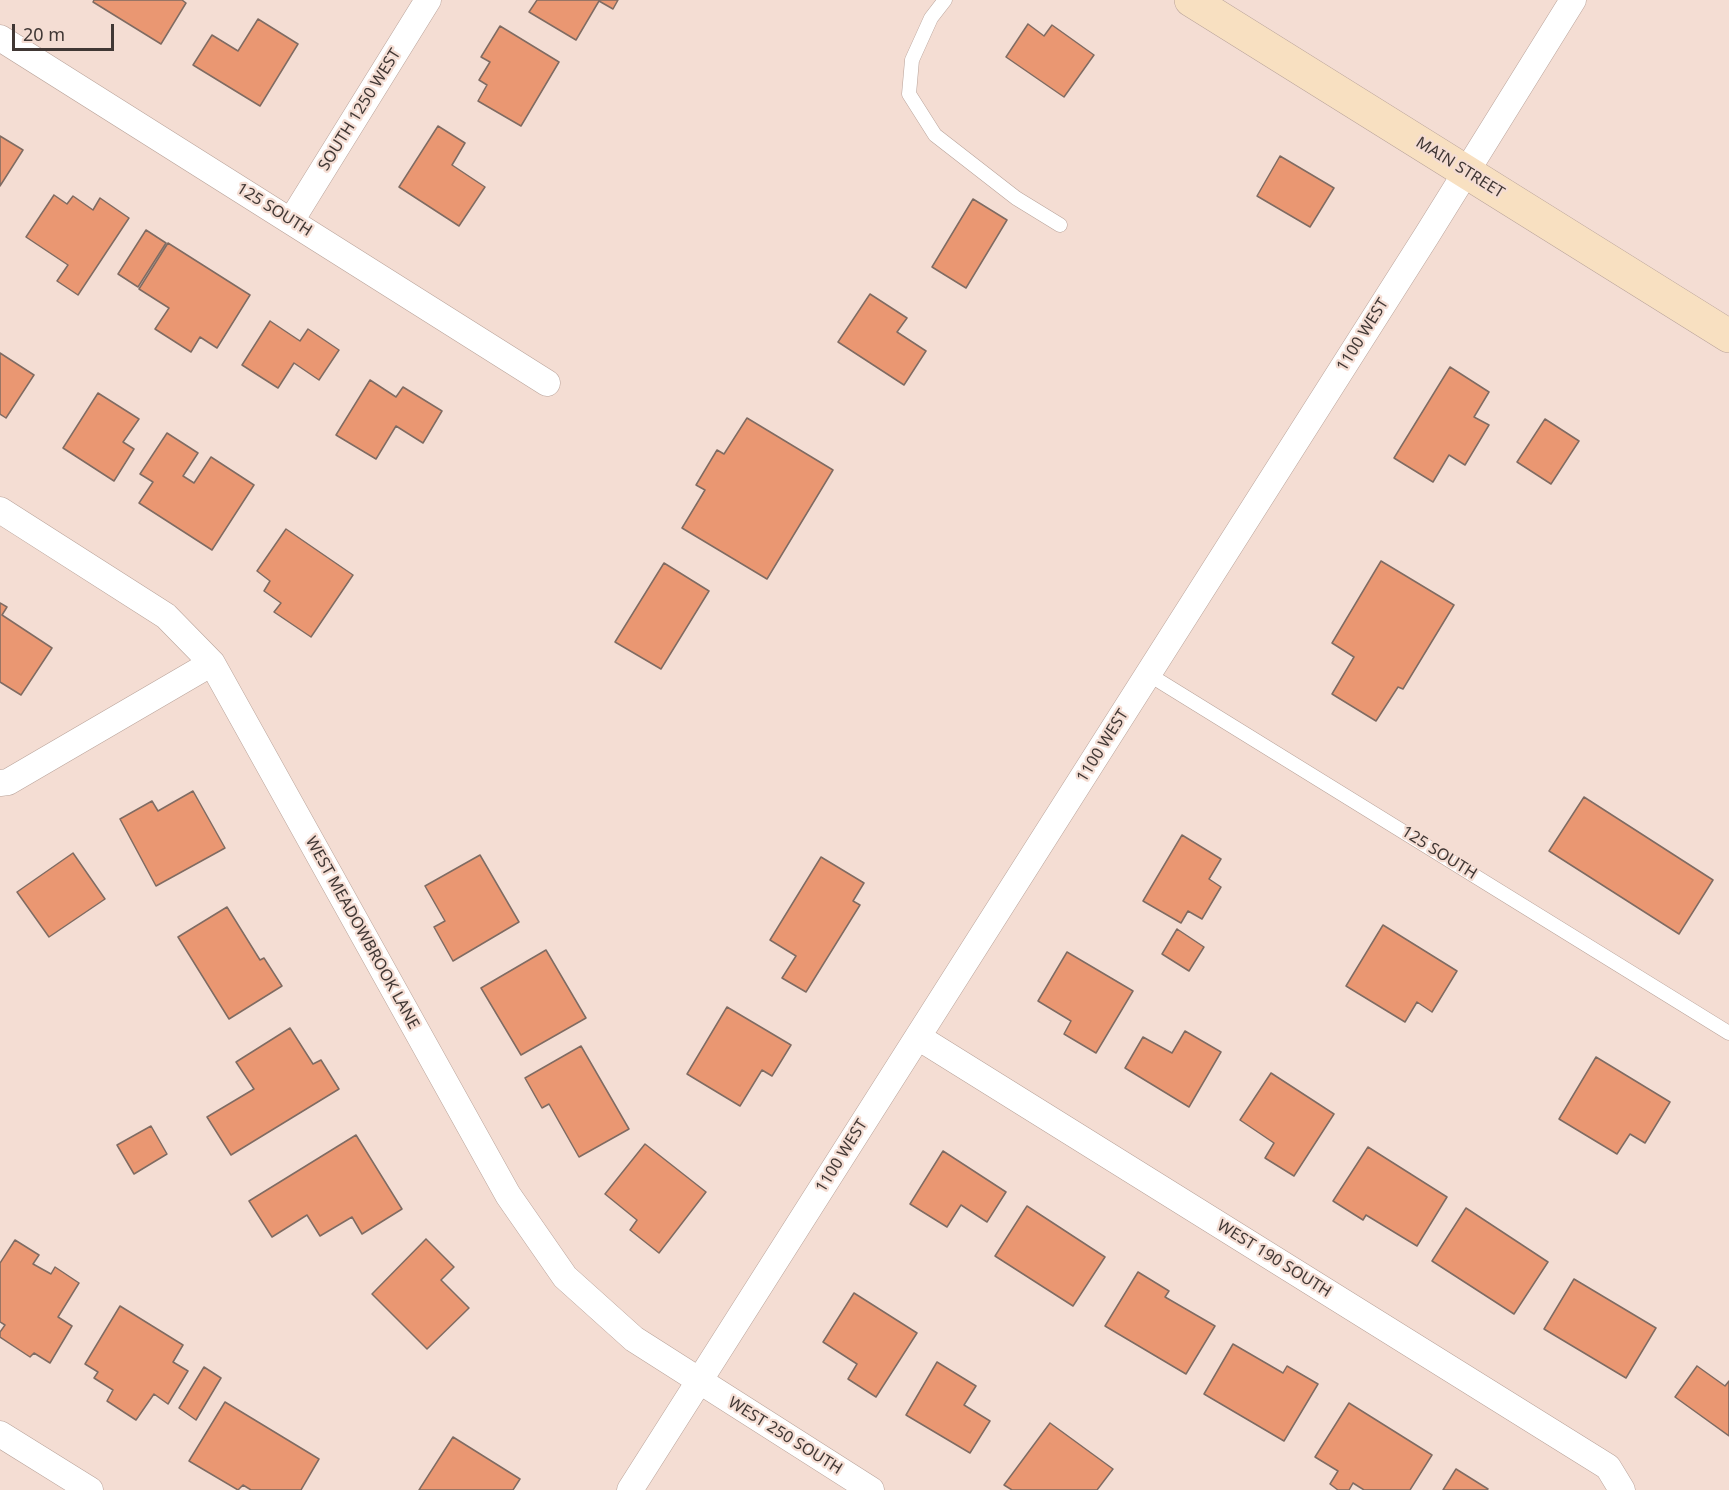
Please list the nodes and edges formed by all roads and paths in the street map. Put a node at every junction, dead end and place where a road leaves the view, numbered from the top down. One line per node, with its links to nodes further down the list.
1 (428, 0): 7 (street, SOUTH 1250 WEST)
2 (945, 0): 8 (lane)
3 (1191, 0): 6 (main road, MAIN STREET)
4 (1573, 0): 6 (street, 1100 WEST)
5 (0, 38): 7 (street, 125 SOUTH)
6 (1466, 172): 9 (main road, MAIN STREET); 13 (street, 1100 WEST)
7 (291, 221): 10 (street, 125 SOUTH)
8 (1060, 225)
9 (1729, 336)
10 (547, 383)
11 (0, 510): 12 (street, WEST MEADOWBROOK LANE)
12 (212, 663): 14 (street); 17 (street, WEST MEADOWBROOK LANE)
13 (1148, 674): 15 (lane, 125 SOUTH); 16 (street, 1100 WEST)
14 (0, 783)
15 (1729, 1033)
16 (918, 1037): 17 (street, 1100 WEST); 22 (street, WEST 190 SOUTH)
17 (699, 1381): 20 (street, 1100 WEST); 21 (street, WEST 250 SOUTH)
18 (0, 1434): 19 (street)
19 (90, 1490)
20 (630, 1490)
21 (871, 1490)
22 (1622, 1490)

